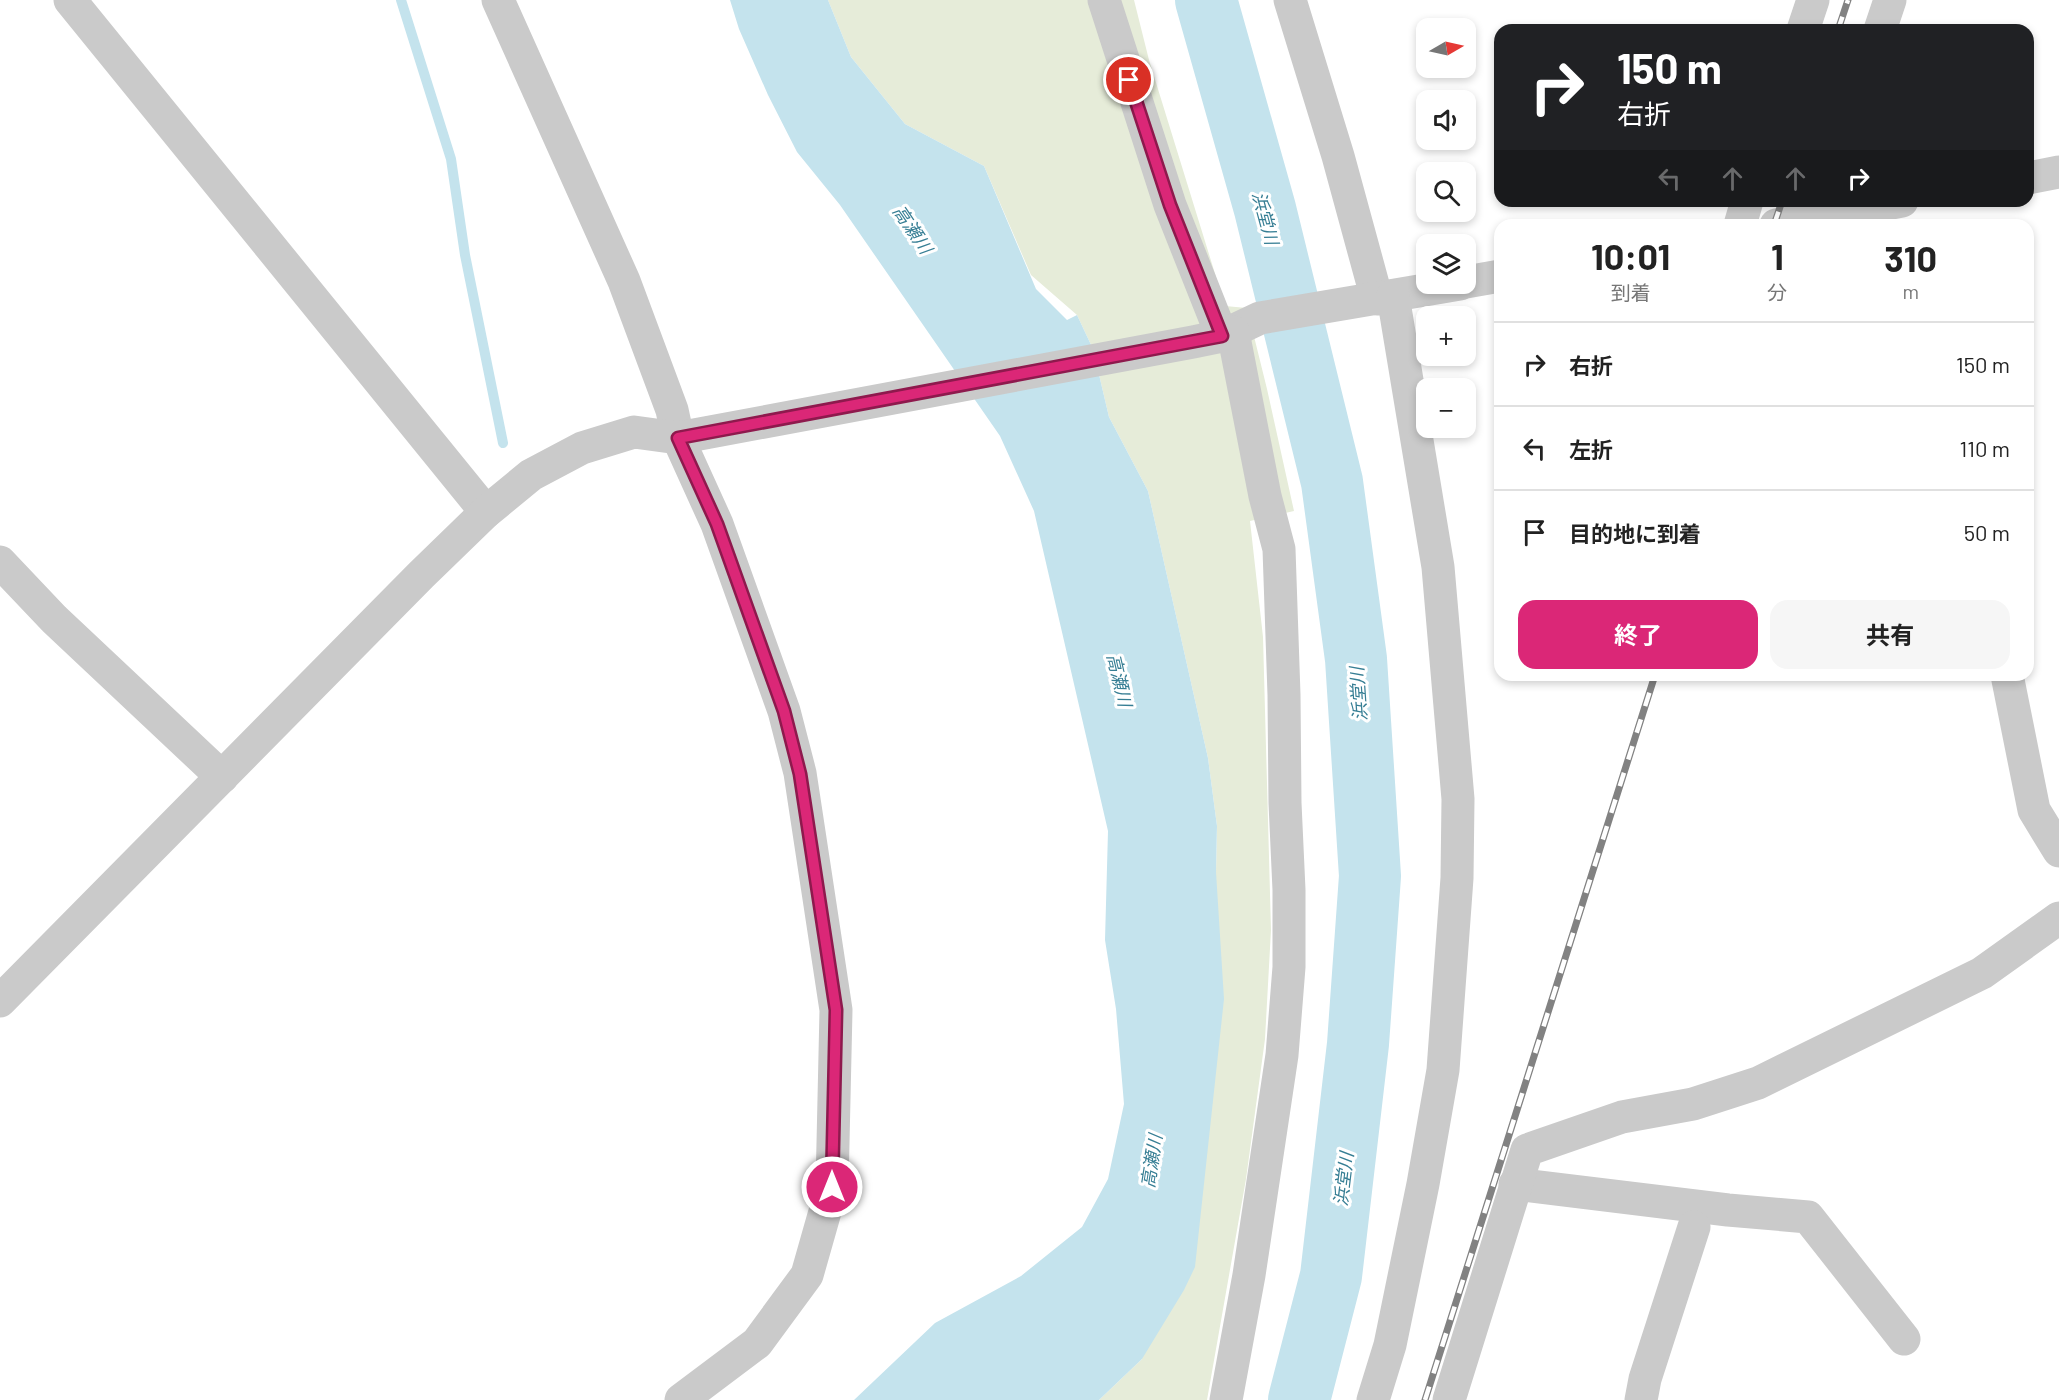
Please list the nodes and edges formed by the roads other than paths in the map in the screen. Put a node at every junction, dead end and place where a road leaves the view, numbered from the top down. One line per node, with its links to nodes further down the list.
1 (70, 0): 19 (street)
2 (498, 0): 18 (street)
3 (1104, 0): 17 (street)
4 (1290, 0): 16 (street)
5 (1813, 0): 7 (street)
6 (1890, 0): 8 (street)
7 (1805, 24)
8 (1882, 24)
9 (2059, 172): 10 (street)
10 (2034, 177)
11 (1870, 207): 12 (street)
12 (1808, 219)
13 (1494, 277): 14 (street)
14 (1476, 280)
15 (1416, 292): 16 (street)
16 (1385, 297): 17 (street); 31 (street)
17 (1227, 332): 18 (street); 30 (street)
18 (687, 436): 19 (street); 29 (street)
19 (486, 512): 22 (street)
20 (0, 562): 22 (street)
21 (2008, 681): 23 (street)
22 (222, 777): 25 (street)
23 (2059, 851)
24 (2059, 918): 26 (street)
25 (0, 1000)
26 (1515, 1184): 28 (street); 32 (street)
27 (1694, 1227): 33 (street)
28 (1904, 1339)
29 (681, 1400)
30 (1226, 1400)
31 (1373, 1400)
32 (1449, 1400)
33 (1641, 1400)

